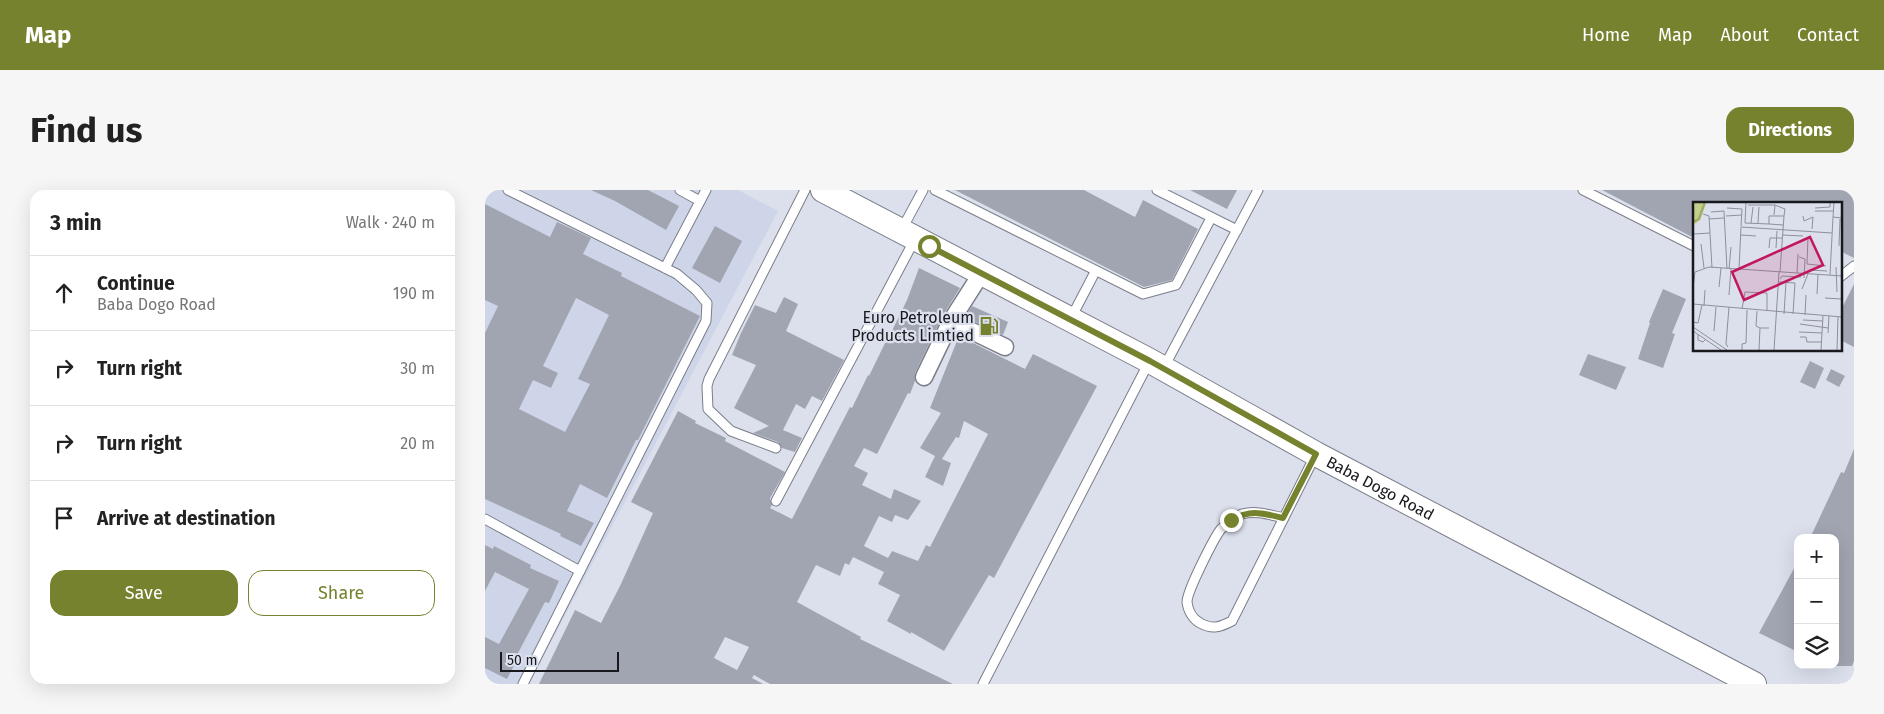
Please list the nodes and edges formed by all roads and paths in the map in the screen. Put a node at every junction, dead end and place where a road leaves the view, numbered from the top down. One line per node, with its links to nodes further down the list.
1 (508, 190): 17 (lane)
2 (680, 190): 11 (lane)
3 (706, 190): 11 (lane)
4 (805, 190): 26 (lane)
5 (823, 190): 14 (street, Baba Dogo Road)
6 (923, 190): 14 (lane)
7 (935, 190): 18 (lane)
8 (1157, 190): 12 (lane)
9 (1258, 190): 13 (lane)
10 (1583, 190): 15 (lane)
11 (701, 201): 17 (lane)
12 (1211, 218): 13 (lane); 18 (lane)
13 (1237, 230): 24 (lane)
14 (908, 235): 19 (street, Baba Dogo Road); 28 (lane)
15 (1693, 245)
16 (1854, 266): 20 (lane)
17 (665, 268): 31 (lane)
18 (1095, 272): 21 (lane)
19 (981, 274): 21 (street, Baba Dogo Road); 22 (street)
20 (1841, 276)
21 (1071, 319): 24 (street, Baba Dogo Road)
22 (951, 321): 23 (street); 25 (street)
23 (1005, 347)
24 (1157, 365): 27 (street, Baba Dogo Road); 34 (lane)
25 (924, 376)
26 (775, 448)
27 (1316, 454): 29 (lane); 32 (street, Baba Dogo Road)
28 (775, 501)
29 (1283, 518): 29 (lane)
30 (485, 519): 31 (lane)
31 (580, 571): 33 (lane)
32 (1740, 681)
33 (523, 684)
34 (983, 684)

